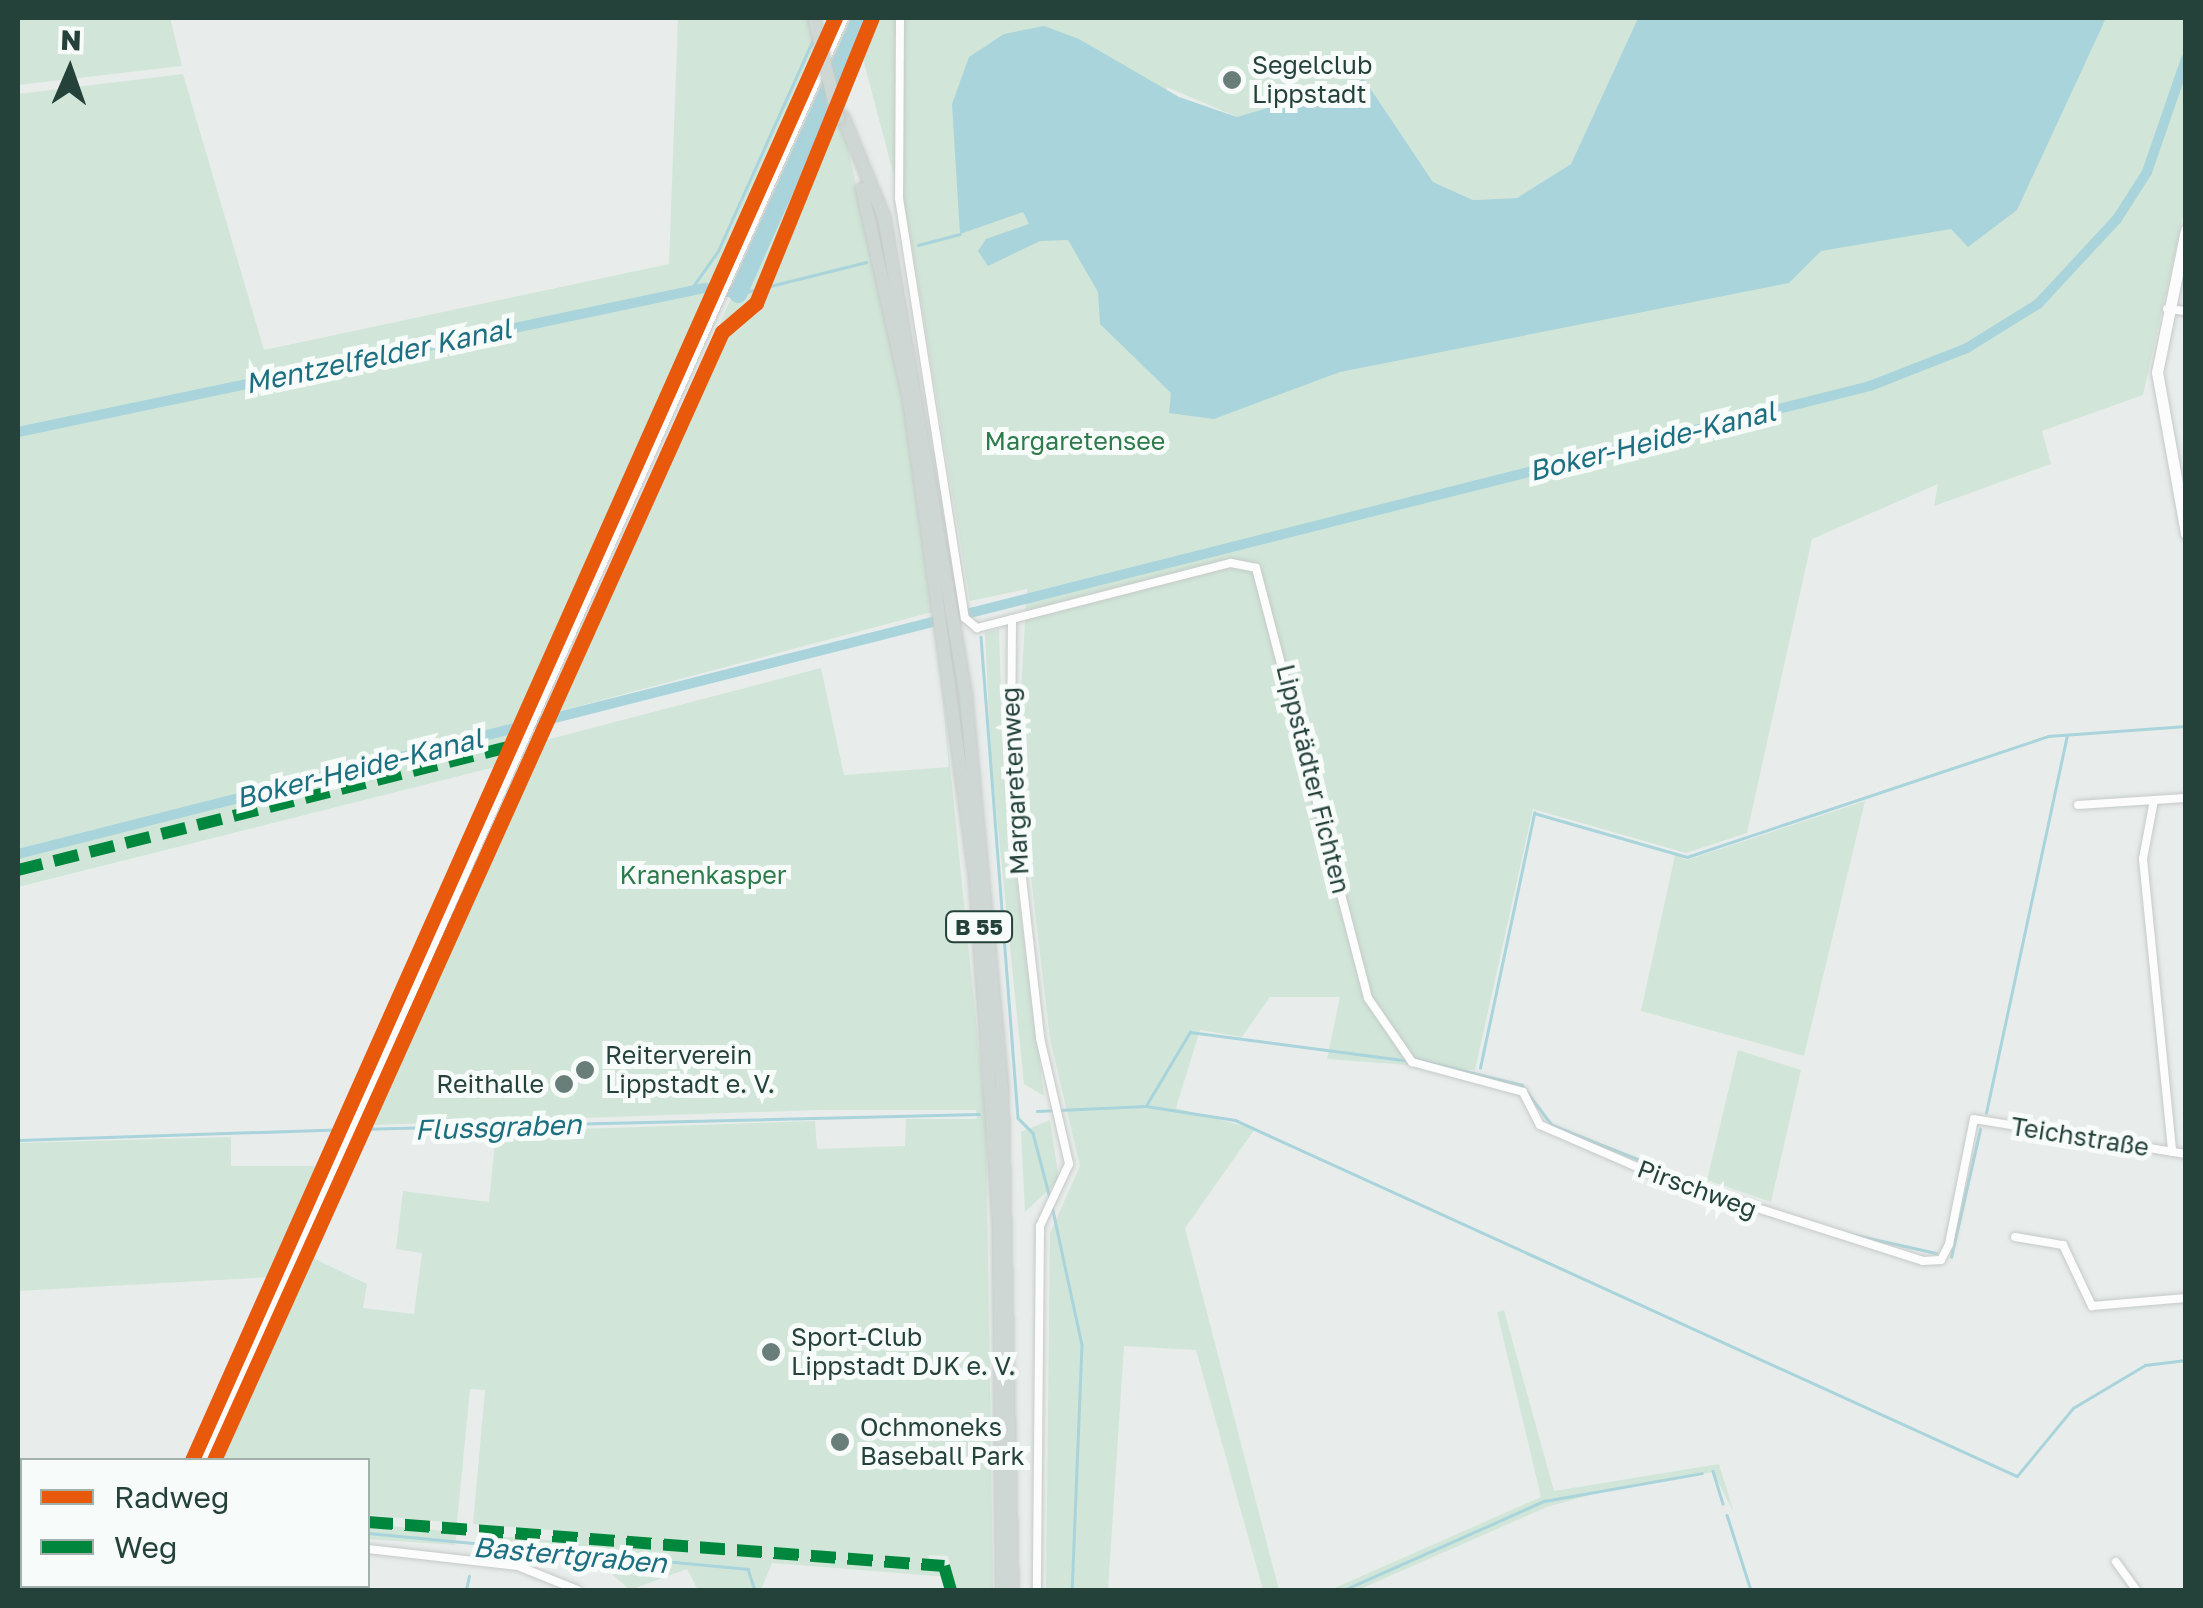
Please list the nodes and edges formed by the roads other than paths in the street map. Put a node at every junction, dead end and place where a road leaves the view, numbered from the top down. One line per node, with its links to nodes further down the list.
1 (817, 18): 4 (main road, B 55, bridge)
2 (842, 18): 19 (street)
3 (900, 18): 9 (street)
4 (840, 118): 23 (main road, B 55); 24 (main road, B 55)
5 (2186, 230): 6 (street)
6 (2168, 309): 7 (street); 8 (street)
7 (2186, 311)
8 (2186, 533)
9 (1012, 619): 13 (street, Lippstädter Fichten); 25 (street, Margaretenweg)
10 (2184, 798): 11 (street)
11 (2154, 800): 12 (street); 15 (street)
12 (2078, 804)
13 (1368, 998): 14 (street, Pirschweg)
14 (1974, 1119): 15 (street, Teichstraße)
15 (2172, 1152): 16 (street, Teichstraße)
16 (2186, 1154)
17 (2015, 1237): 18 (street)
18 (2186, 1298)
19 (204, 1458)
20 (370, 1549): 22 (street)
21 (2116, 1562): 26 (street)
22 (577, 1590)
23 (1002, 1590)
24 (1012, 1590)
25 (1037, 1590)
26 (2136, 1590)

